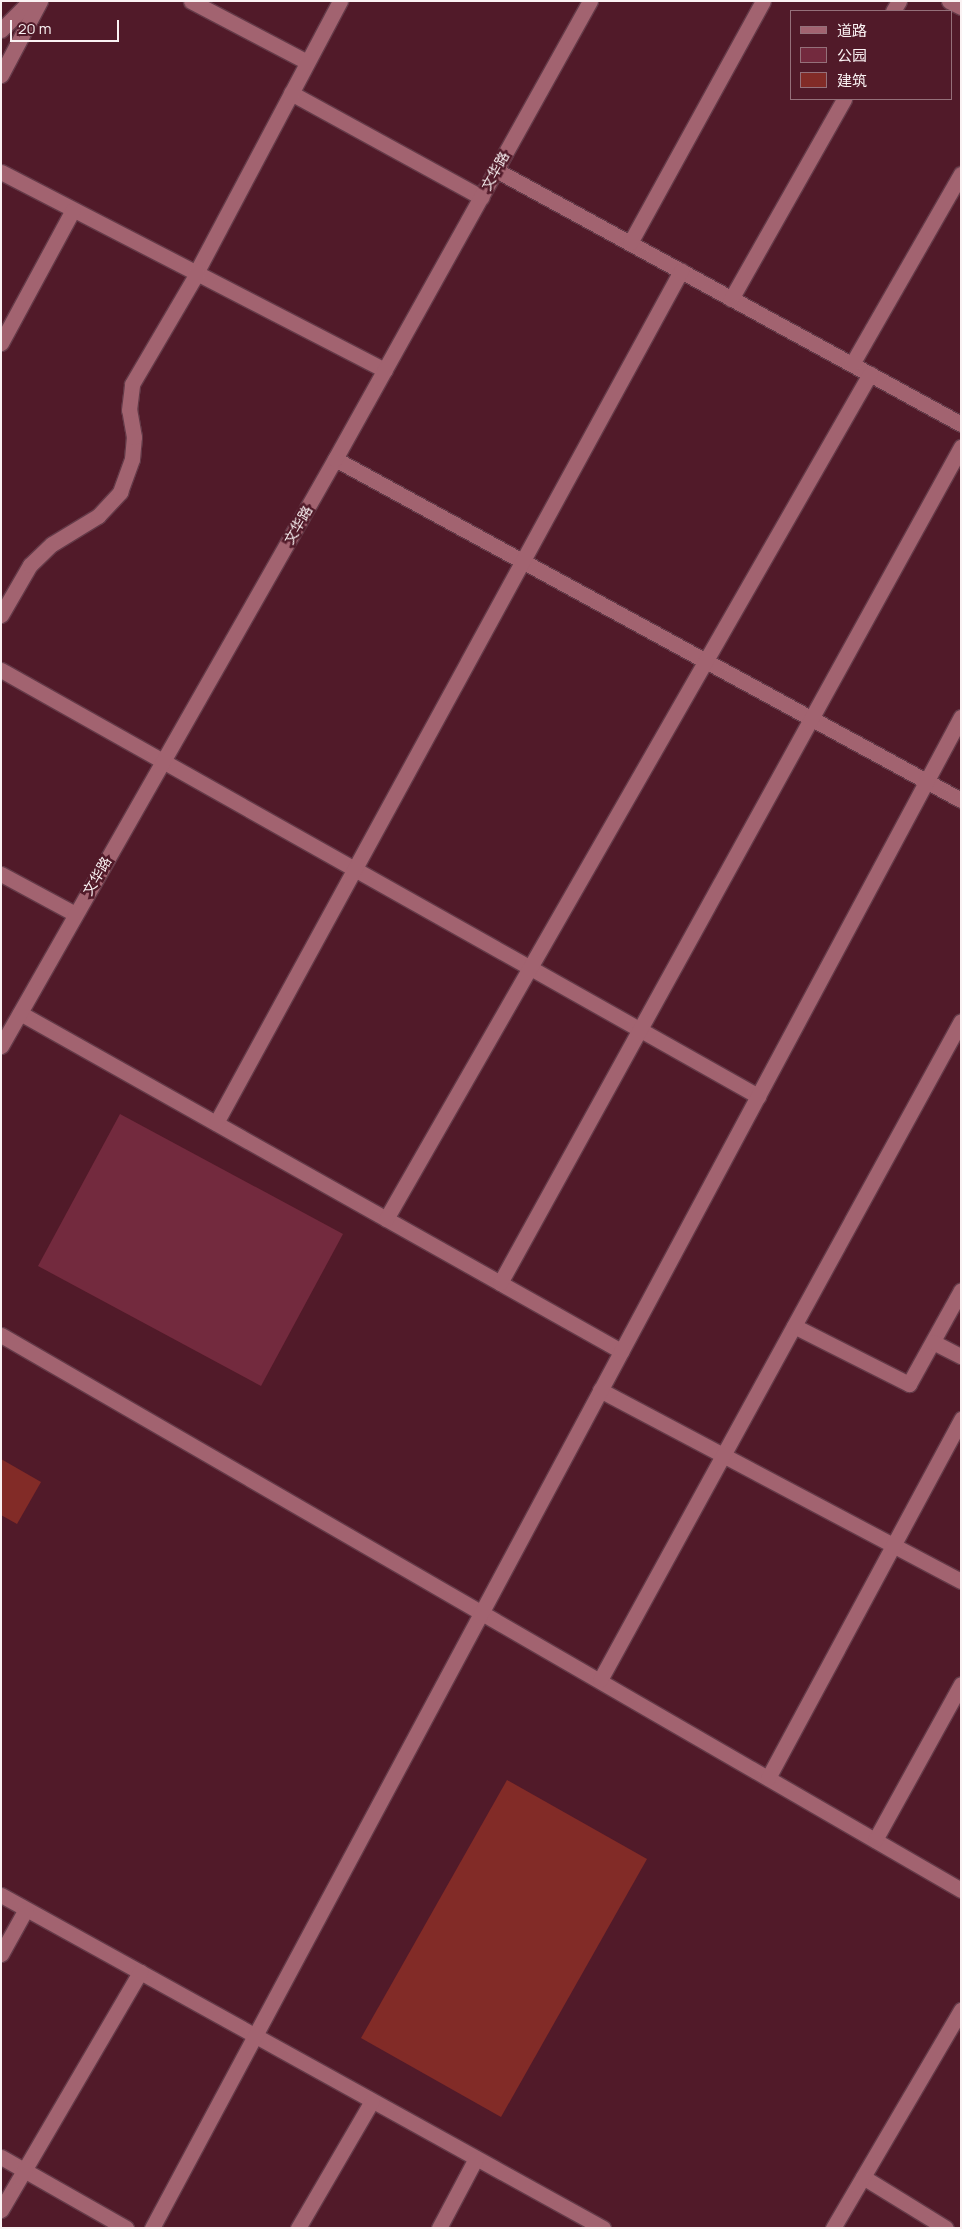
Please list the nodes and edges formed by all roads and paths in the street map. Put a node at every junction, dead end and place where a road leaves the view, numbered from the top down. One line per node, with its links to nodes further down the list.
1 (30, 1): 9 (street)
2 (40, 1): 11 (street)
3 (191, 1): 10 (street)
4 (340, 1): 10 (street)
5 (590, 1): 14 (street, 文华路)
6 (763, 1): 19 (street)
7 (949, 1): 8 (street)
8 (961, 7)
9 (1, 30)
10 (308, 62): 12 (street)
11 (1, 75)
12 (291, 93): 17 (street); 21 (street)
13 (843, 100): 22 (street)
14 (496, 170): 17 (street, 文华路); 19 (street)
15 (1, 172): 18 (street)
16 (961, 174): 24 (street)
17 (481, 197): 25 (street, 文华路)
18 (73, 210): 21 (street); 23 (street)
19 (630, 243): 20 (street)
20 (681, 271): 22 (street); 30 (street)
21 (196, 273): 25 (street); 31 (street)
22 (731, 299): 24 (street)
23 (1, 342)
24 (852, 364): 26 (street)
25 (385, 370): 29 (street, 文华路)
26 (870, 374): 27 (street); 32 (street)
27 (961, 424)
28 (961, 448): 35 (street)
29 (335, 459): 30 (street); 36 (street, 文华路)
30 (523, 562): 32 (street); 39 (street)
31 (1, 615)
32 (705, 662): 35 (street); 42 (street)
33 (1, 670): 36 (street)
34 (961, 718): 37 (street)
35 (811, 719): 37 (street); 45 (street)
36 (163, 761): 39 (street); 41 (street, 文华路)
37 (926, 782): 38 (street); 47 (street)
38 (961, 800)
39 (355, 869): 42 (street); 48 (street)
40 (1, 874): 41 (street)
41 (76, 914): 43 (street, 文华路)
42 (530, 967): 45 (street); 49 (street)
43 (20, 1013): 46 (street, 文华路); 48 (street)
44 (961, 1021): 52 (street)
45 (640, 1029): 47 (street); 50 (street)
46 (1, 1046)
47 (758, 1096): 55 (street)
48 (216, 1123): 49 (street)
49 (386, 1219): 50 (street)
50 (500, 1283): 55 (street)
51 (961, 1290): 54 (street)
52 (794, 1326): 54 (street); 59 (street)
53 (1, 1335): 62 (street)
54 (933, 1342): 56 (street)
55 (621, 1351): 57 (street)
56 (961, 1356)
57 (600, 1390): 59 (street); 62 (street)
58 (961, 1419): 60 (street)
59 (723, 1455): 60 (street); 63 (street)
60 (893, 1545): 61 (street); 65 (street)
61 (961, 1581)
62 (481, 1612): 63 (street); 73 (street)
63 (600, 1680): 65 (street)
64 (961, 1684): 66 (street)
65 (768, 1778): 66 (street)
66 (875, 1840): 67 (street)
67 (961, 1890)
68 (1, 1895): 69 (street)
69 (26, 1909): 70 (street); 71 (street)
70 (1, 1954)
71 (140, 1972): 73 (street); 77 (street)
72 (961, 2010): 78 (street)
73 (255, 2035): 74 (street); 81 (street)
74 (372, 2100): 76 (street); 82 (street)
75 (1, 2157): 77 (street)
76 (476, 2158): 83 (street); 84 (street)
77 (25, 2170): 79 (street); 80 (street)
78 (862, 2177): 85 (street); 86 (street)
79 (1, 2210)
80 (126, 2228)
81 (152, 2228)
82 (298, 2228)
83 (440, 2228)
84 (603, 2228)
85 (832, 2228)
86 (946, 2228)

